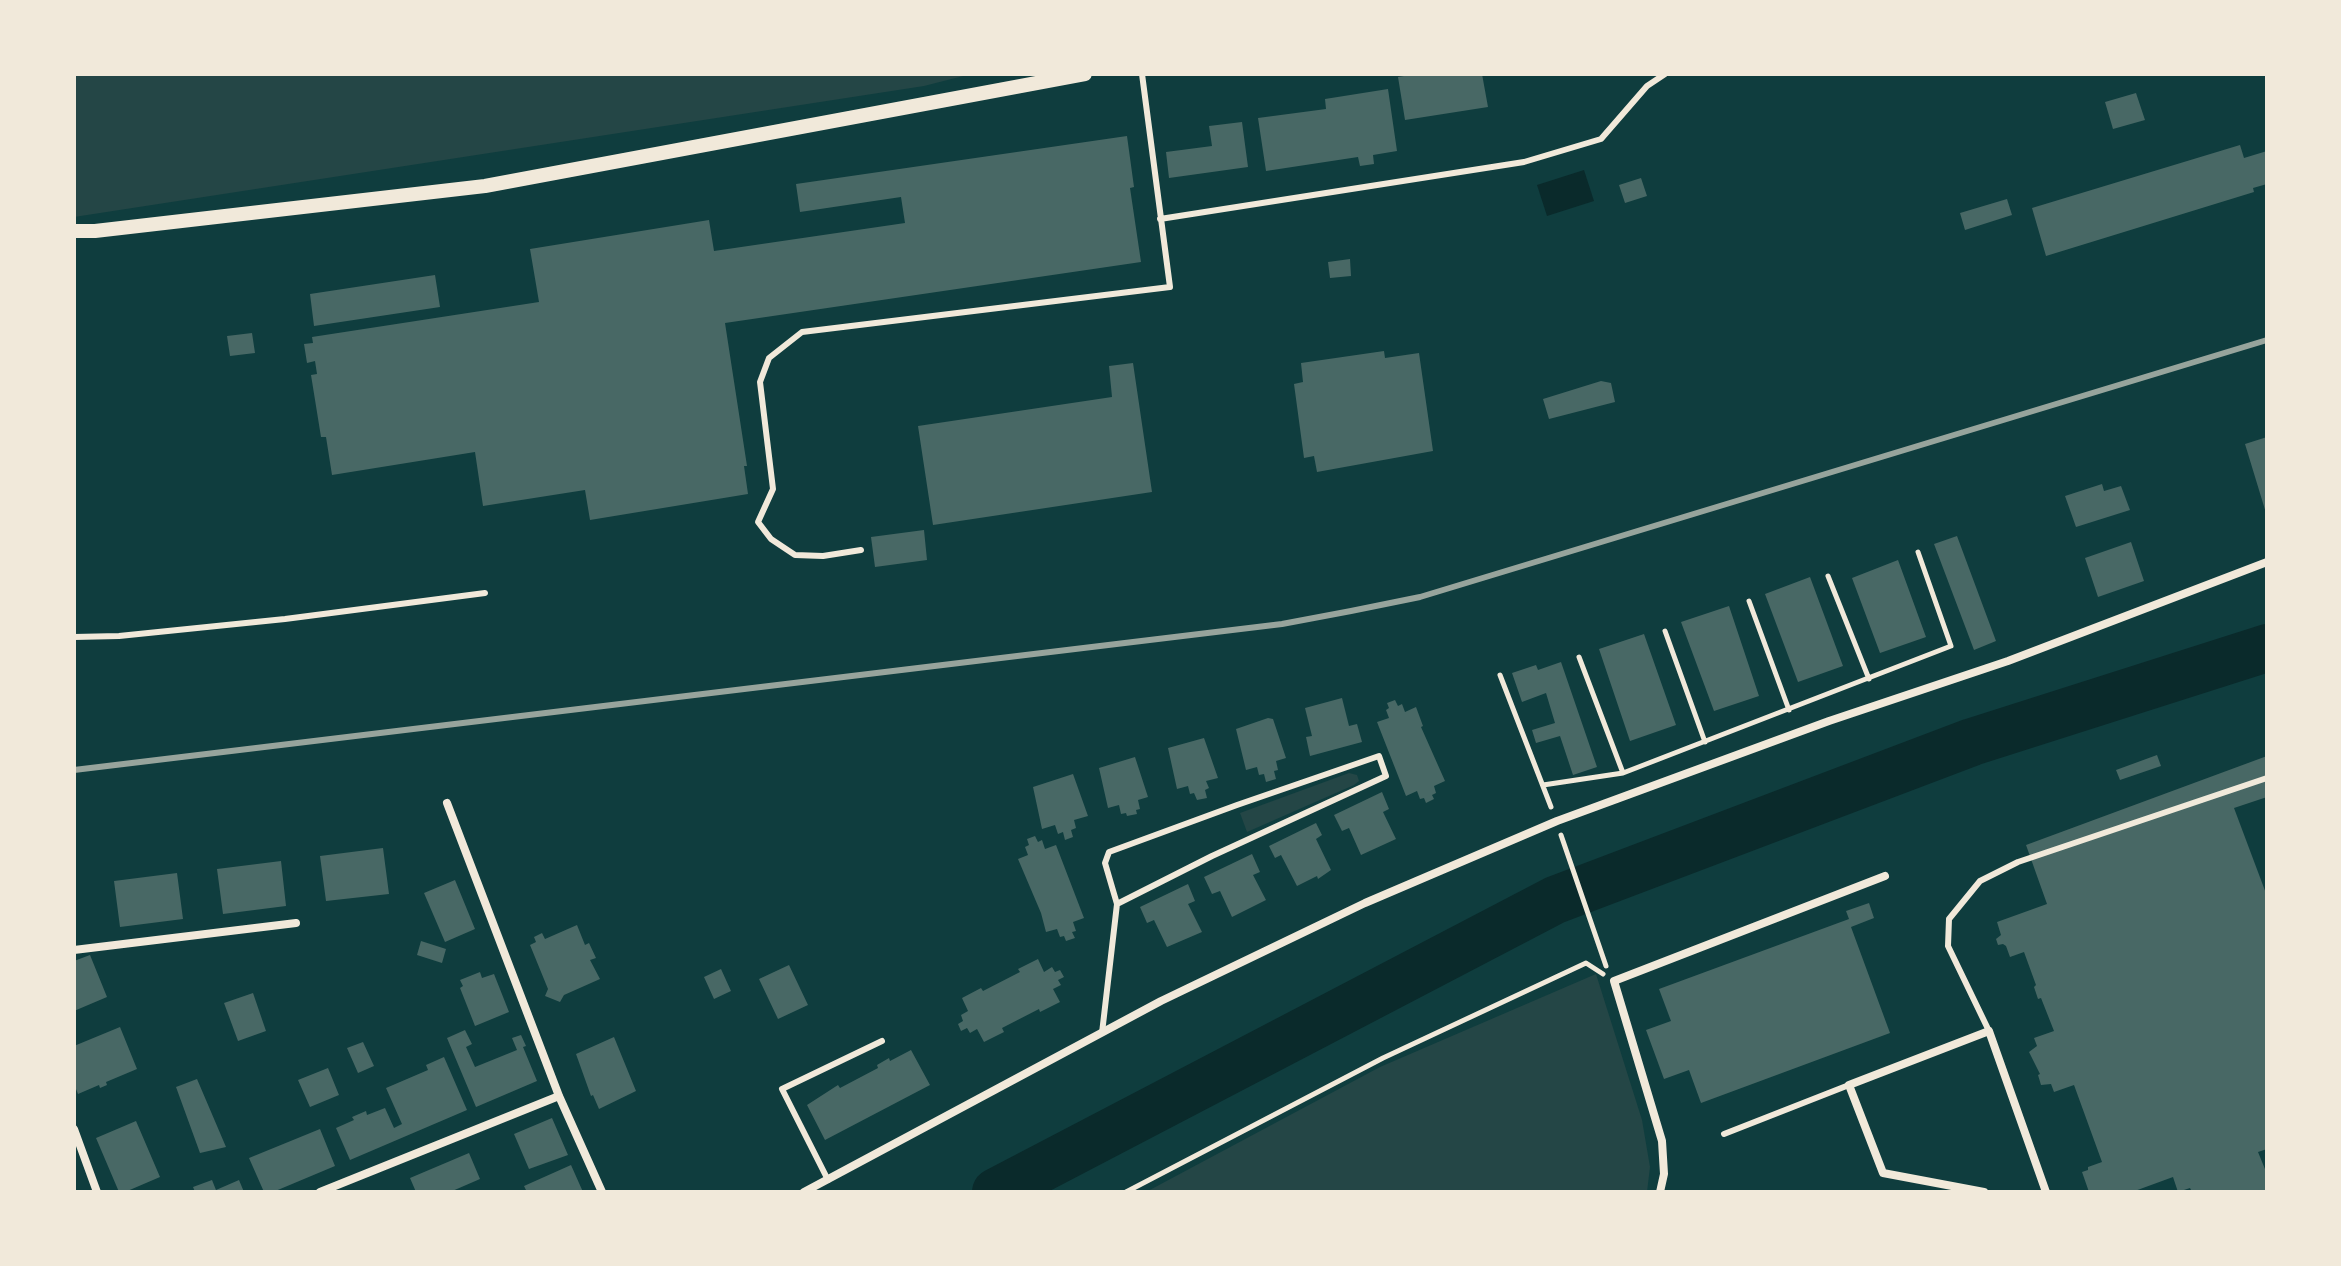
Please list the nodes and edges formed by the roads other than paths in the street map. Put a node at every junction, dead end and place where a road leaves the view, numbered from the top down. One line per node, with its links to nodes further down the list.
1 (1085, 74): 5 (street)
2 (1142, 74): 4 (lane)
3 (1665, 74): 4 (lane)
4 (1160, 219): 6 (lane)
5 (74, 231)
6 (861, 550)
7 (2267, 562): 17 (street)
8 (485, 593): 9 (lane)
9 (74, 637)
10 (2267, 778): 16 (lane)
11 (447, 803): 20 (street)
12 (1885, 876): 28 (street)
13 (1117, 904): 13 (lane); 17 (lane)
14 (296, 923): 15 (street)
15 (74, 950)
16 (1989, 1031): 19 (street); 30 (street)
17 (1102, 1033): 23 (street)
18 (882, 1041): 23 (lane)
19 (1849, 1085): 22 (lane); 29 (street)
20 (559, 1096): 25 (street); 26 (street)
21 (74, 1129): 24 (street)
22 (1724, 1134)
23 (828, 1180): 27 (street)
24 (97, 1192)
25 (320, 1192)
26 (602, 1192)
27 (804, 1192)
28 (1660, 1192)
29 (1984, 1192)
30 (2046, 1192)

